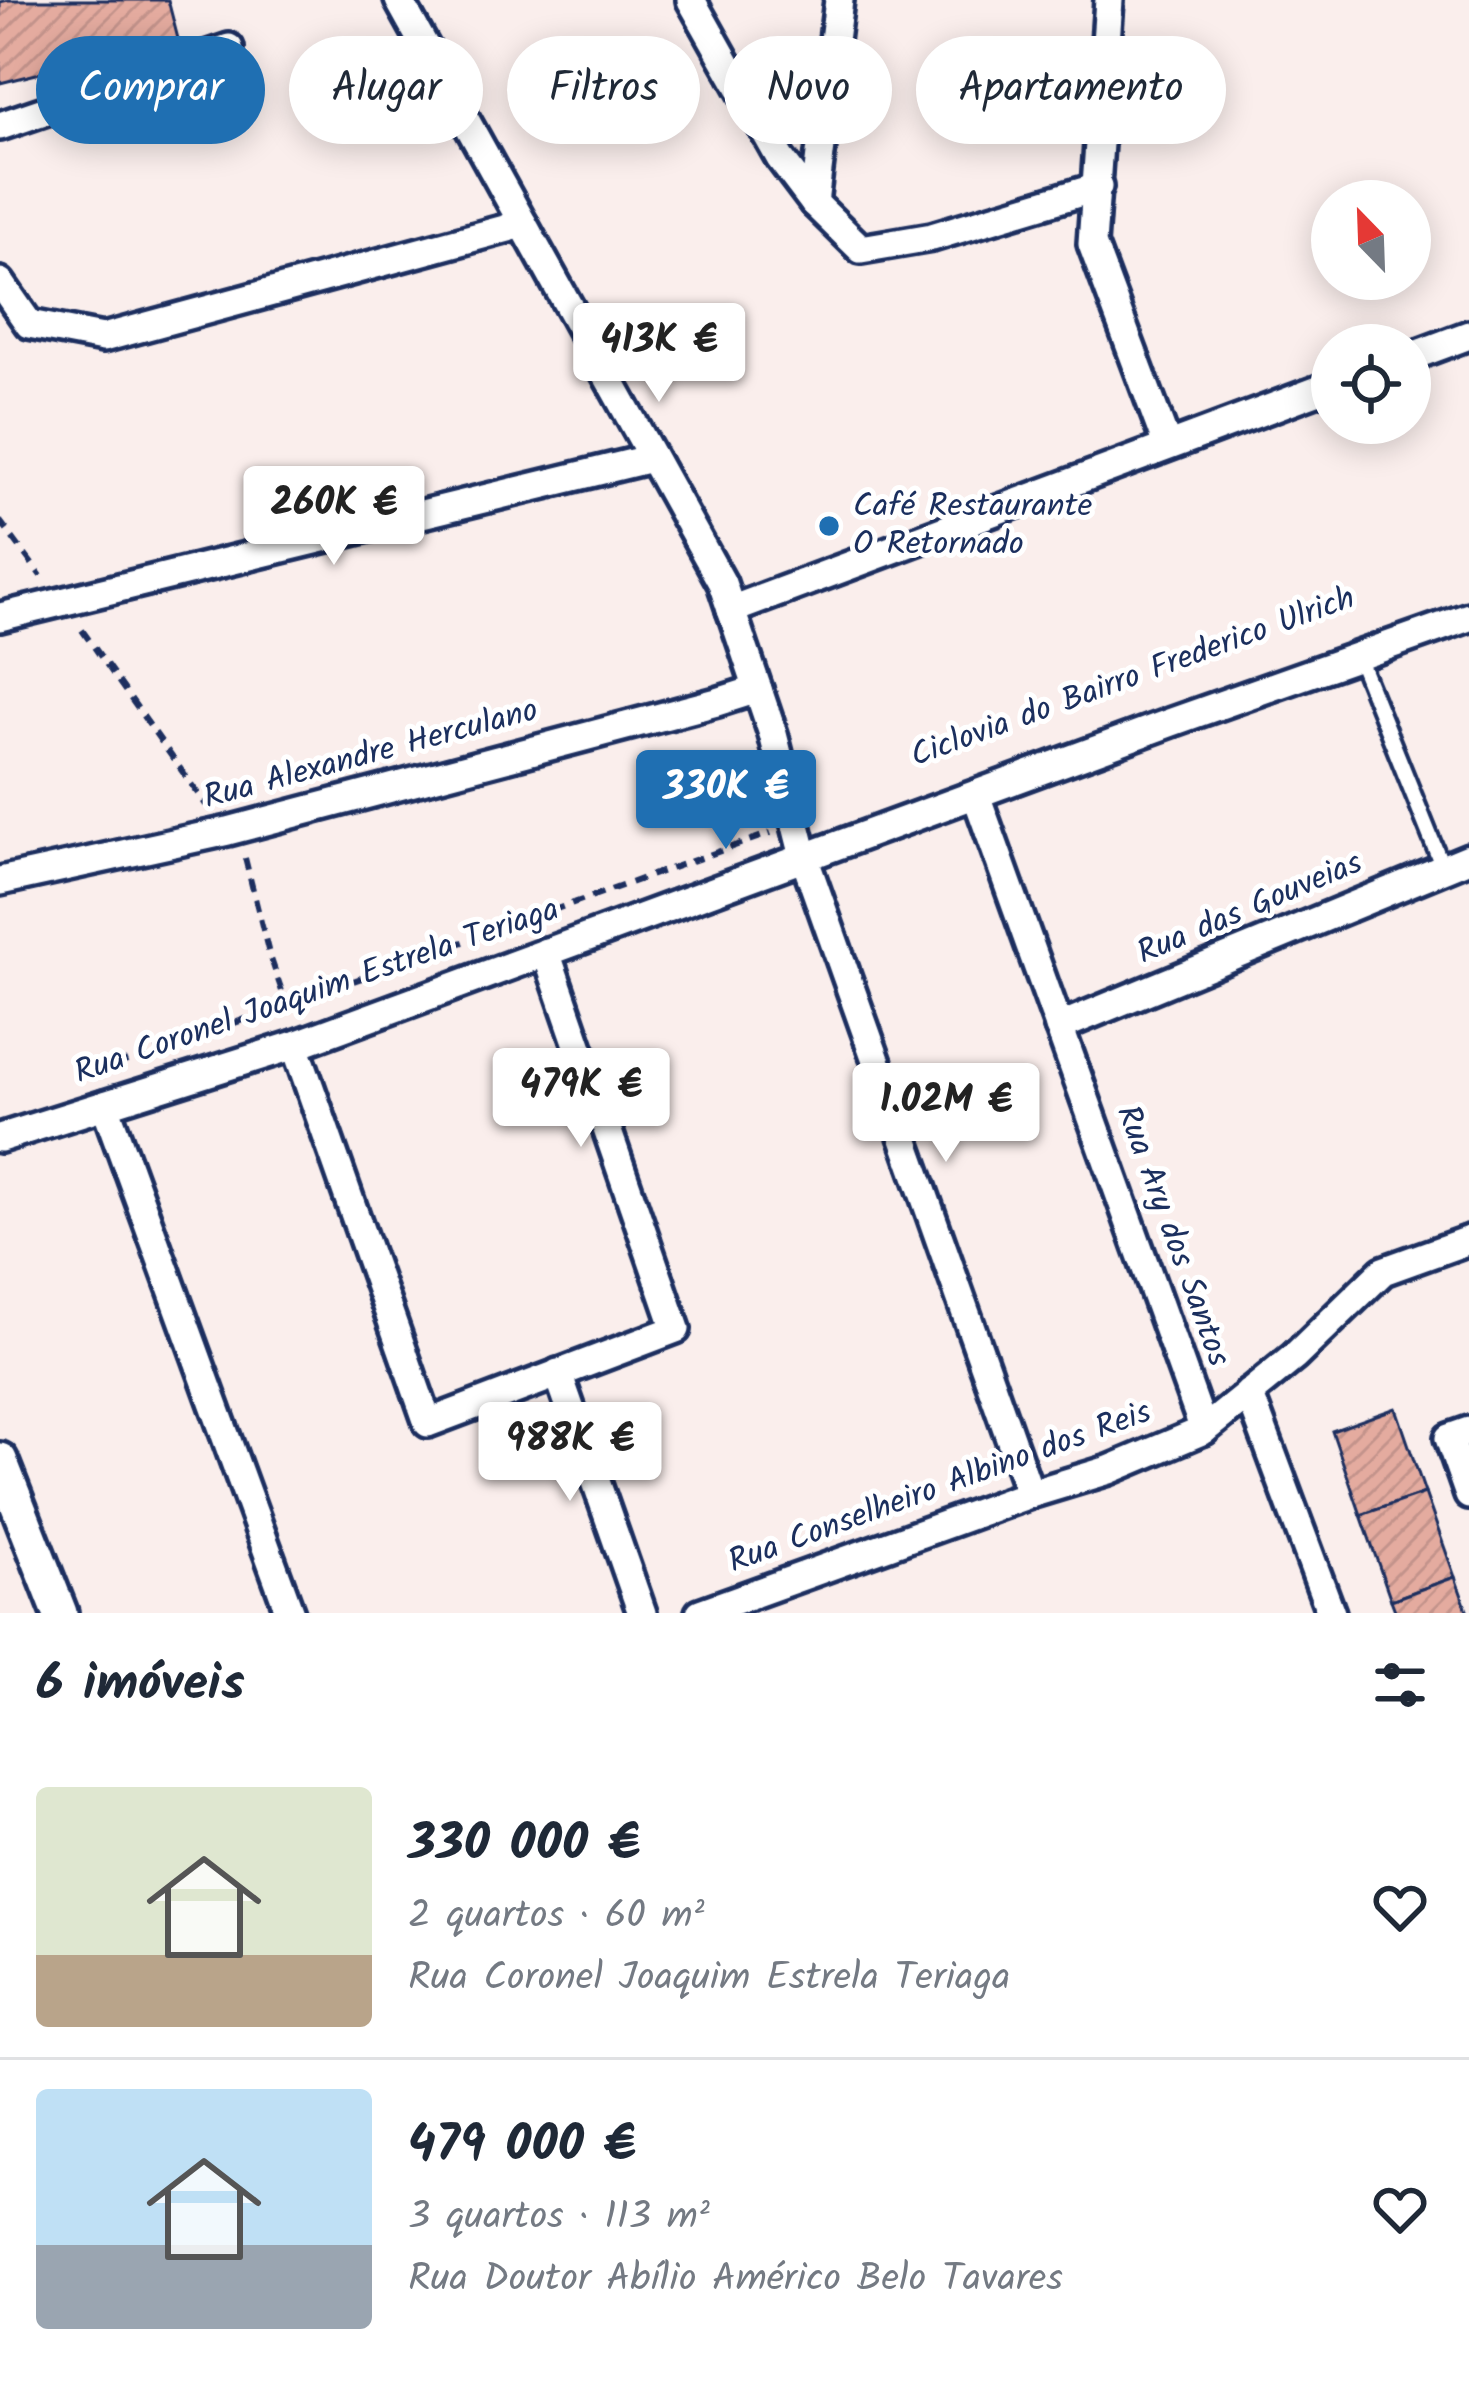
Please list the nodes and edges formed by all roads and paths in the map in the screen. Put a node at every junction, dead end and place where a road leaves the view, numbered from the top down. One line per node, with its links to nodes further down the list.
1 (399, 0): 9 (street)
2 (691, 0): 8 (street)
3 (838, 0): 8 (street)
4 (1109, 0): 7 (street)
5 (36, 114): 6 (street)
6 (0, 126)
7 (1098, 187): 8 (street); 14 (street)
8 (814, 203)
9 (523, 224): 10 (street); 15 (street)
10 (0, 282)
11 (1469, 335): 12 (street)
12 (1431, 349)
13 (1311, 393): 14 (street)
14 (1167, 445): 16 (street)
15 (652, 458): 16 (street); 17 (street)
16 (730, 610): 20 (street)
17 (0, 617)
18 (1469, 617): 19 (street, Rua Coronel Joaquim Estrela Teriaga)
19 (1358, 656): 21 (street, Rua Coronel Joaquim Estrela Teriaga); 24 (lane)
20 (758, 689): 22 (street); 25 (street, Rua Alexandre Herculano)
21 (976, 795): 23 (street, Rua Coronel Joaquim Estrela Teriaga); 27 (street, Rua Ary dos Santos)
22 (795, 824): 23 (street); 29 (path)
23 (803, 857): 26 (street, Rua Coronel Joaquim Estrela Teriaga); 38 (street)
24 (1456, 863): 27 (street, Rua das Gouveias)
25 (0, 880)
26 (546, 952): 28 (street, Rua Coronel Joaquim Estrela Teriaga); 33 (street)
27 (1059, 1027): 35 (street, Rua Ary dos Santos)
28 (295, 1045): 30 (street, Rua Coronel Joaquim Estrela Teriaga); 33 (street)
29 (110, 1068)
30 (105, 1105): 31 (street, Rua Coronel Joaquim Estrela Teriaga); 41 (street)
31 (0, 1138)
32 (1469, 1240): 34 (street, Rua Conselheiro Albino dos Reis)
33 (558, 1373): 42 (street)
34 (1249, 1393): 35 (street, Rua Conselheiro Albino dos Reis); 44 (street)
35 (1204, 1430): 38 (street, Rua Conselheiro Albino dos Reis)
36 (1469, 1431): 39 (street)
37 (0, 1460): 40 (street)
38 (1030, 1494): 43 (street, Rua Conselheiro Albino dos Reis)
39 (1469, 1495)
40 (60, 1613)
41 (290, 1613)
42 (642, 1613)
43 (700, 1613)
44 (1331, 1613)

